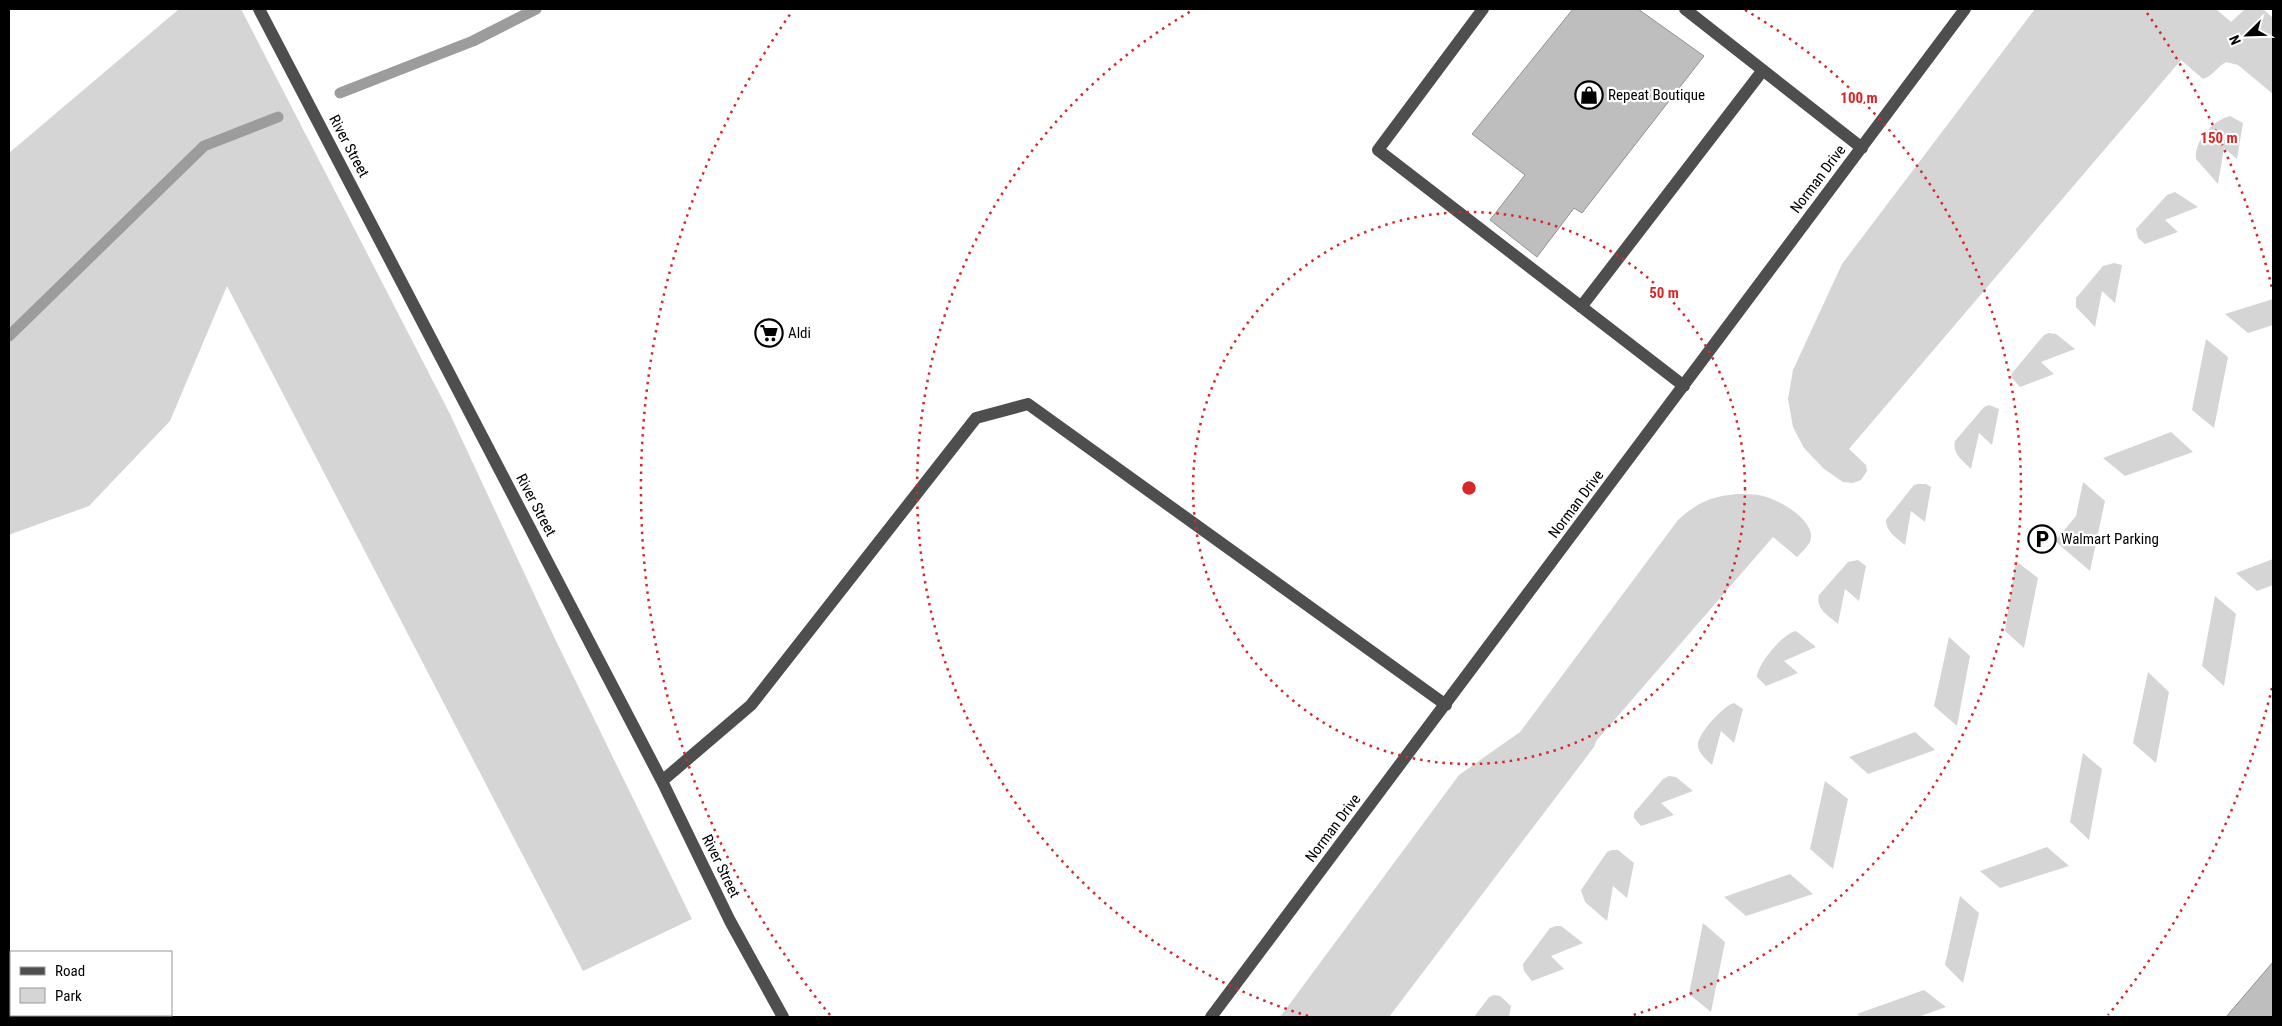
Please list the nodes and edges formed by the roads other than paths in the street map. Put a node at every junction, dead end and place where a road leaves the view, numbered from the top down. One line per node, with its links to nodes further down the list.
1 (259, 9): 10 (street, River Street)
2 (1483, 9): 7 (street)
3 (1684, 9): 5 (street)
4 (1965, 9): 6 (street, Norman Drive)
5 (1763, 70): 6 (street); 7 (street)
6 (1862, 148): 8 (street, Norman Drive)
7 (1581, 307): 8 (street)
8 (1684, 386): 9 (street, Norman Drive)
9 (1446, 704): 10 (street); 12 (street, Norman Drive)
10 (662, 781): 11 (street, River Street)
11 (783, 1017)
12 (1211, 1017)

